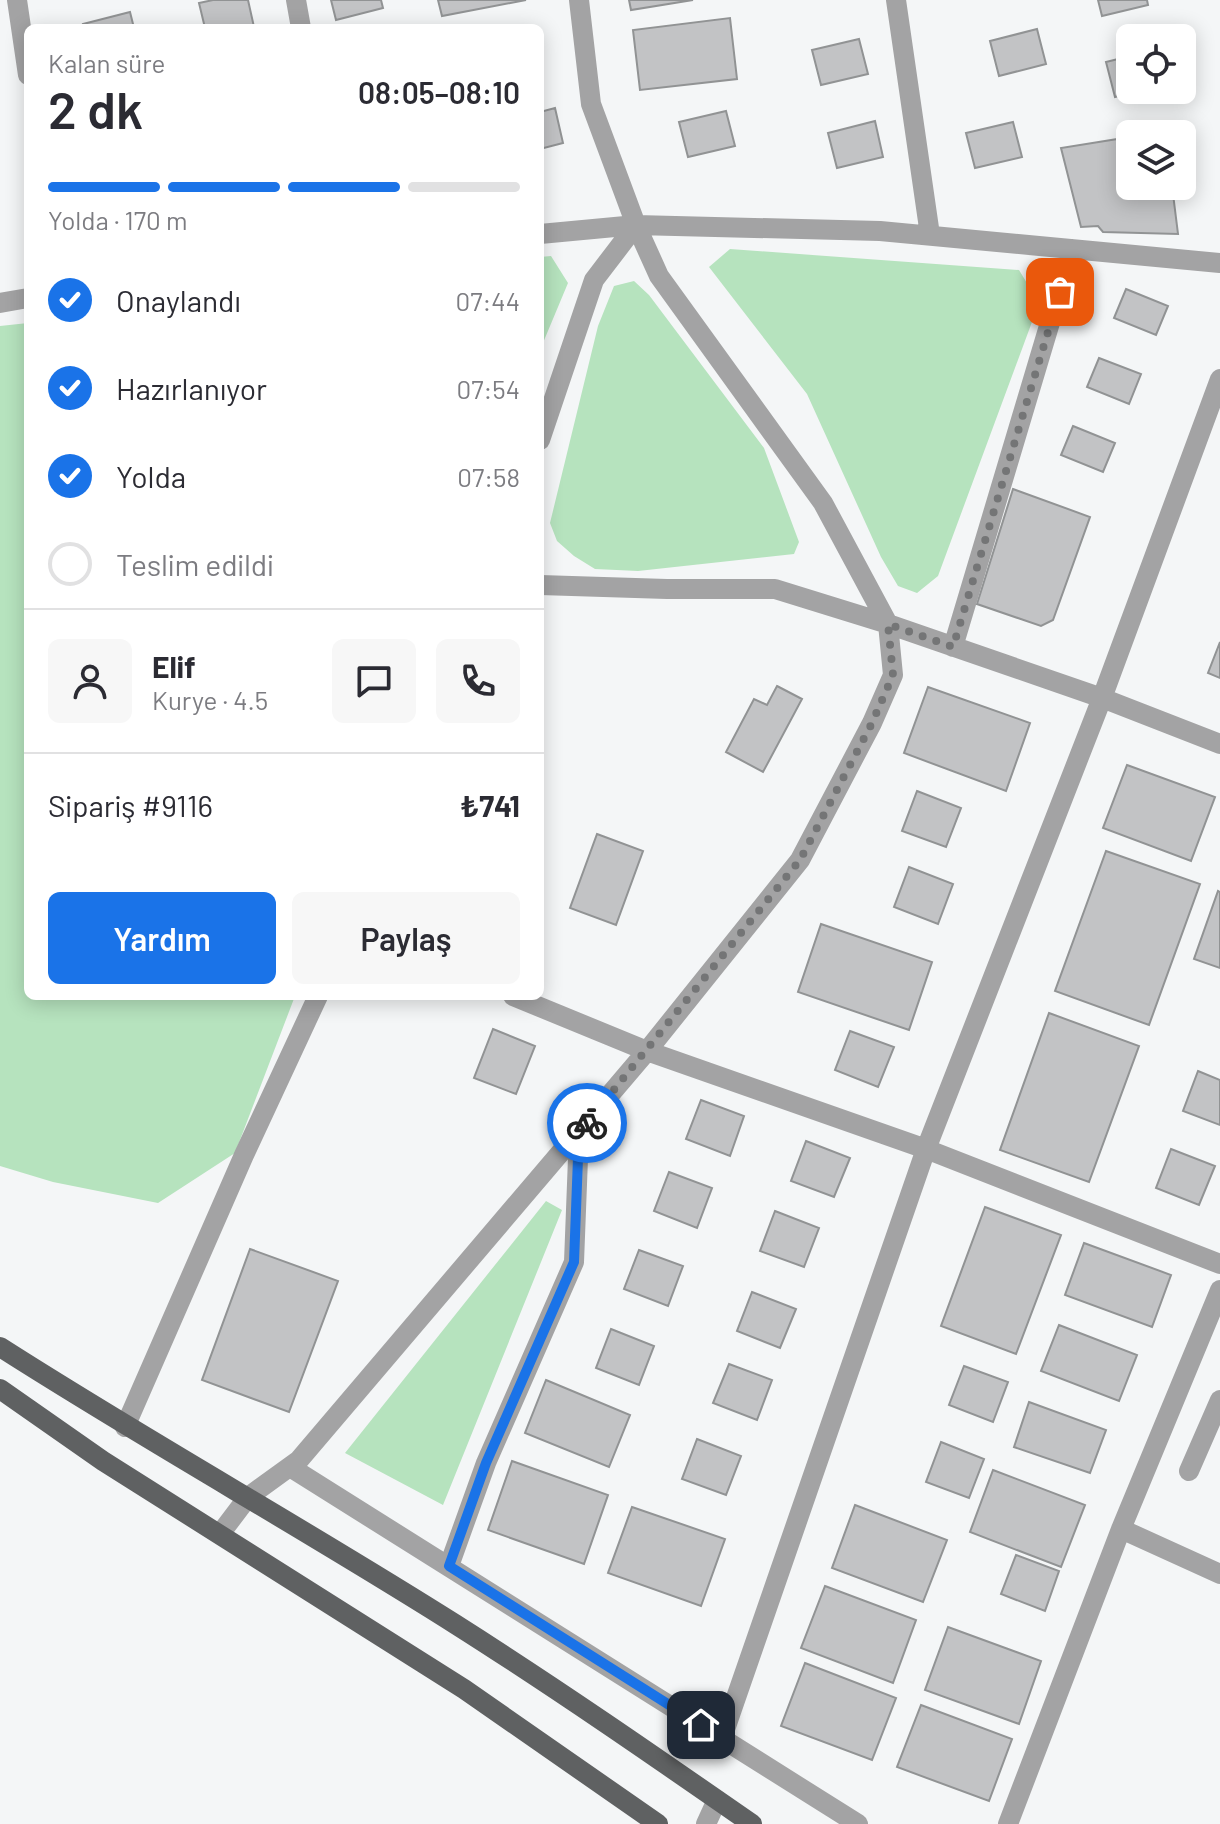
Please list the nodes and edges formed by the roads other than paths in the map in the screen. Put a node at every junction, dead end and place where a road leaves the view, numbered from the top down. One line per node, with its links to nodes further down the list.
1 (17, 0): 6 (street)
2 (296, 0): 5 (street)
3 (579, 0): 7 (street)
4 (896, 0): 9 (street)
5 (300, 24)
6 (24, 48)
7 (636, 225): 8 (street); 9 (street); 15 (street); 17 (street)
8 (544, 234)
9 (930, 235): 10 (street)
10 (1072, 249): 11 (street); 18 (street)
11 (1220, 263)
12 (24, 299): 13 (street)
13 (0, 303)
14 (1220, 379): 19 (street)
15 (544, 428)
16 (544, 585): 17 (street)
17 (888, 624): 18 (street); 23 (street)
18 (953, 647): 19 (street)
19 (1102, 698): 20 (street); 25 (street)
20 (1220, 744)
21 (316, 1000): 31 (street)
22 (523, 1000): 23 (street)
23 (647, 1051): 24 (street); 25 (street)
24 (579, 1132): 32 (street); 37 (street)
25 (926, 1149): 26 (street); 39 (street)
26 (1220, 1264)
27 (1220, 1290): 35 (street)
28 (0, 1347): 31 (main road)
29 (0, 1389): 36 (main road)
30 (1220, 1400): 33 (street)
31 (125, 1427): 34 (main road)
32 (290, 1467): 34 (street); 37 (street)
33 (1189, 1471)
34 (248, 1497): 36 (street); 40 (main road)
35 (1121, 1529): 38 (street); 45 (street)
36 (220, 1534): 41 (main road)
37 (449, 1566): 39 (street)
38 (1220, 1574)
39 (722, 1738): 44 (street)
40 (717, 1800): 42 (street); 43 (main road)
41 (658, 1824)
42 (706, 1824)
43 (752, 1824)
44 (858, 1824)
45 (1008, 1824)

